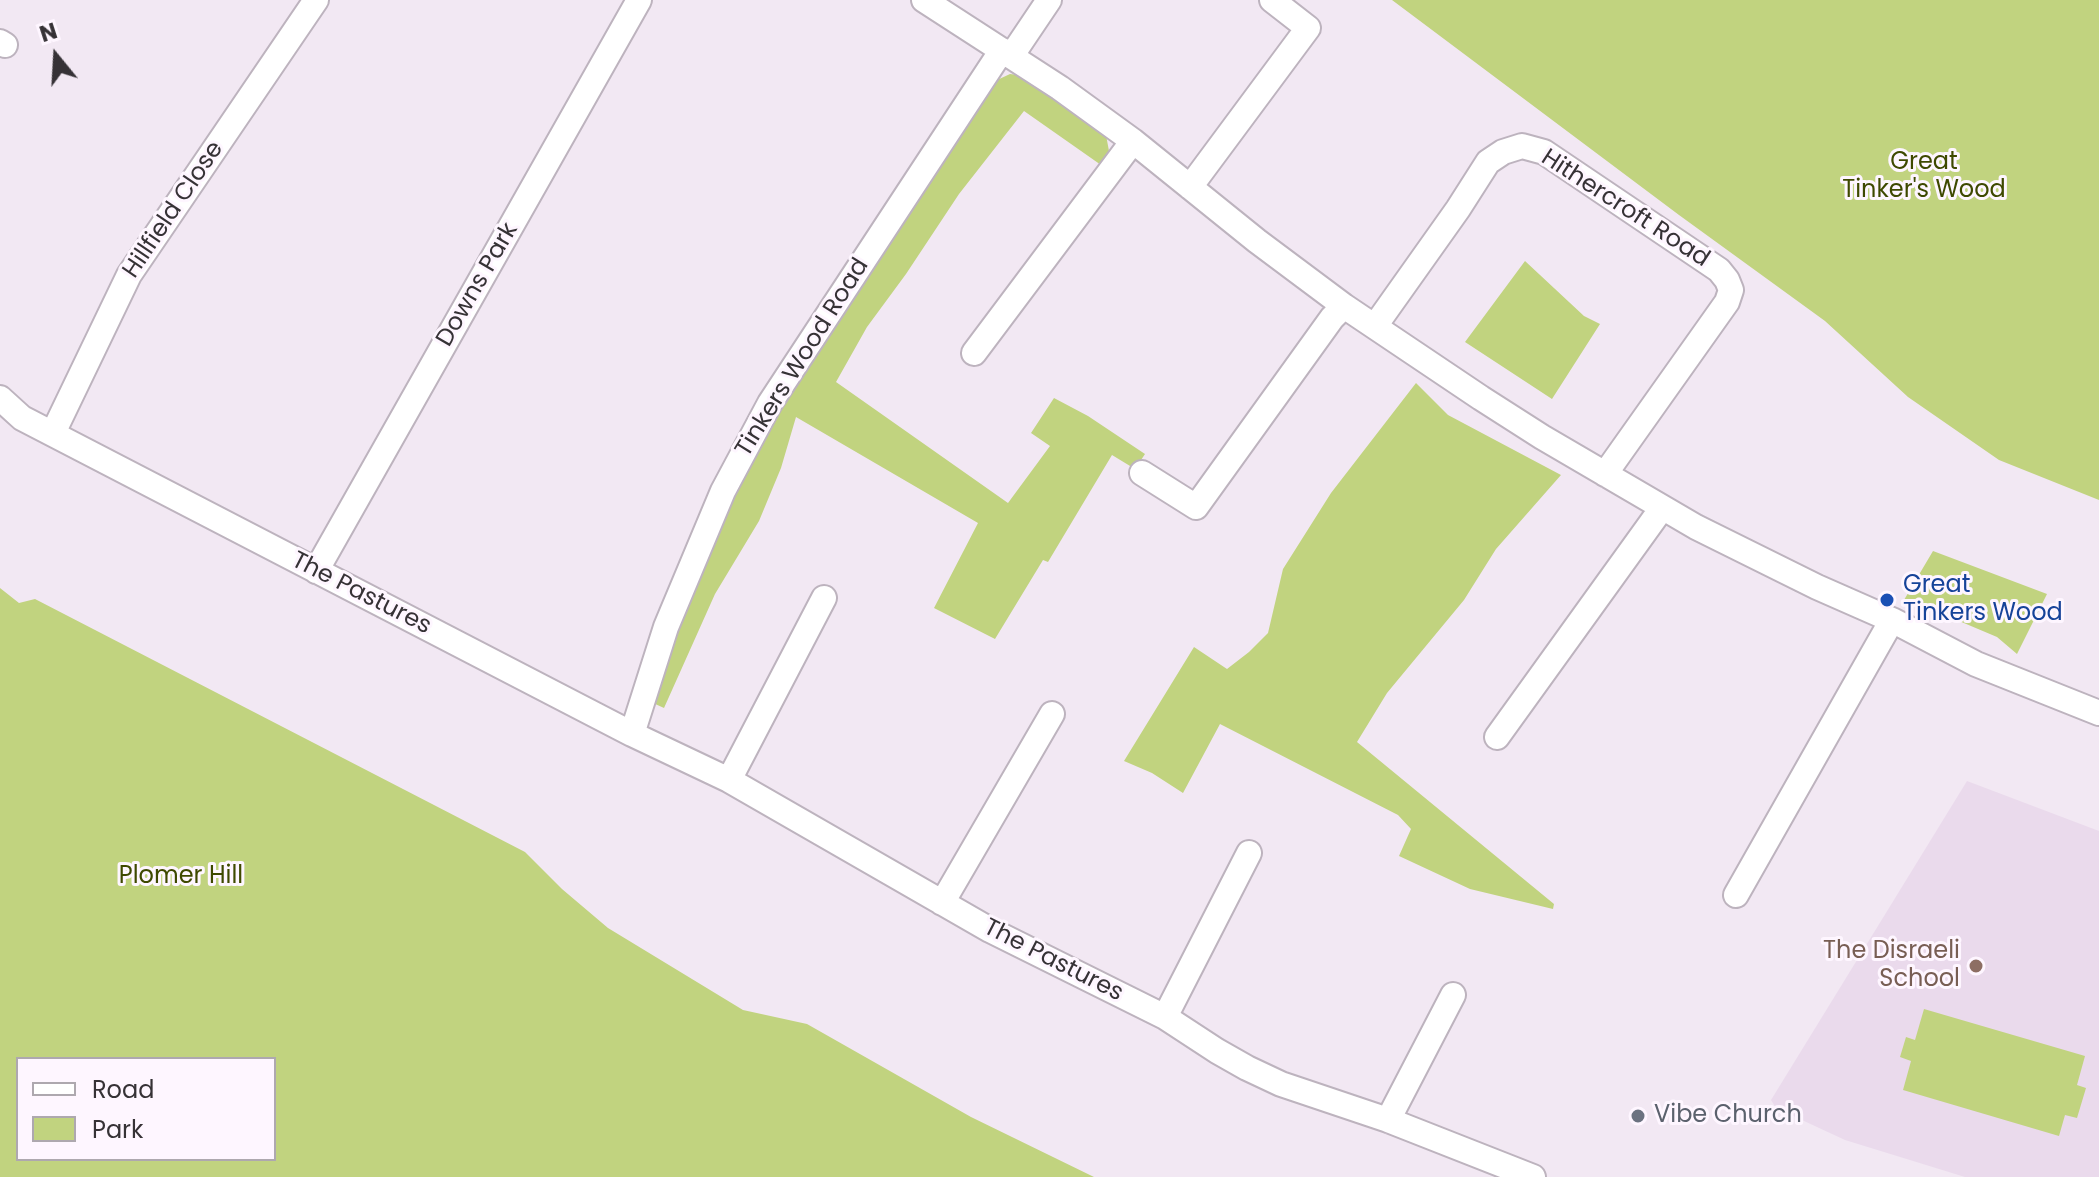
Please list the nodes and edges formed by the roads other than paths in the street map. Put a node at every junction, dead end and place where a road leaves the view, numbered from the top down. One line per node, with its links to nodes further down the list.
1 (316, 0): 13 (street, Hillfield Close)
2 (639, 0): 17 (street, Downs Park)
3 (924, 0): 6 (street)
4 (1049, 0): 6 (street)
5 (1272, 0): 8 (street)
6 (1007, 53): 7 (street); 22 (street, Tinkers Wood Road)
7 (1133, 141): 8 (street); 11 (street)
8 (1190, 187): 9 (street)
9 (1344, 306): 10 (street); 14 (street)
10 (1375, 326): 15 (street); 15 (street, Hithercroft Road)
11 (974, 353)
12 (0, 398): 13 (street, The Pastures)
13 (53, 433): 17 (street, The Pastures)
14 (1142, 473)
15 (1605, 474): 16 (street)
16 (1662, 508): 19 (street); 23 (street)
17 (316, 571): 22 (street, The Pastures)
18 (824, 598): 24 (street)
19 (1892, 620): 20 (street); 26 (street)
20 (2099, 713)
21 (1052, 714): 27 (street)
22 (632, 734): 24 (street, The Pastures)
23 (1497, 737)
24 (729, 780): 27 (street, The Pastures)
25 (1249, 853): 29 (street)
26 (1736, 895)
27 (942, 903): 29 (street, The Pastures)
28 (1453, 995): 30 (street)
29 (1165, 1017): 30 (street, The Pastures)
30 (1388, 1120): 31 (street, The Pastures)
31 (1533, 1177)

